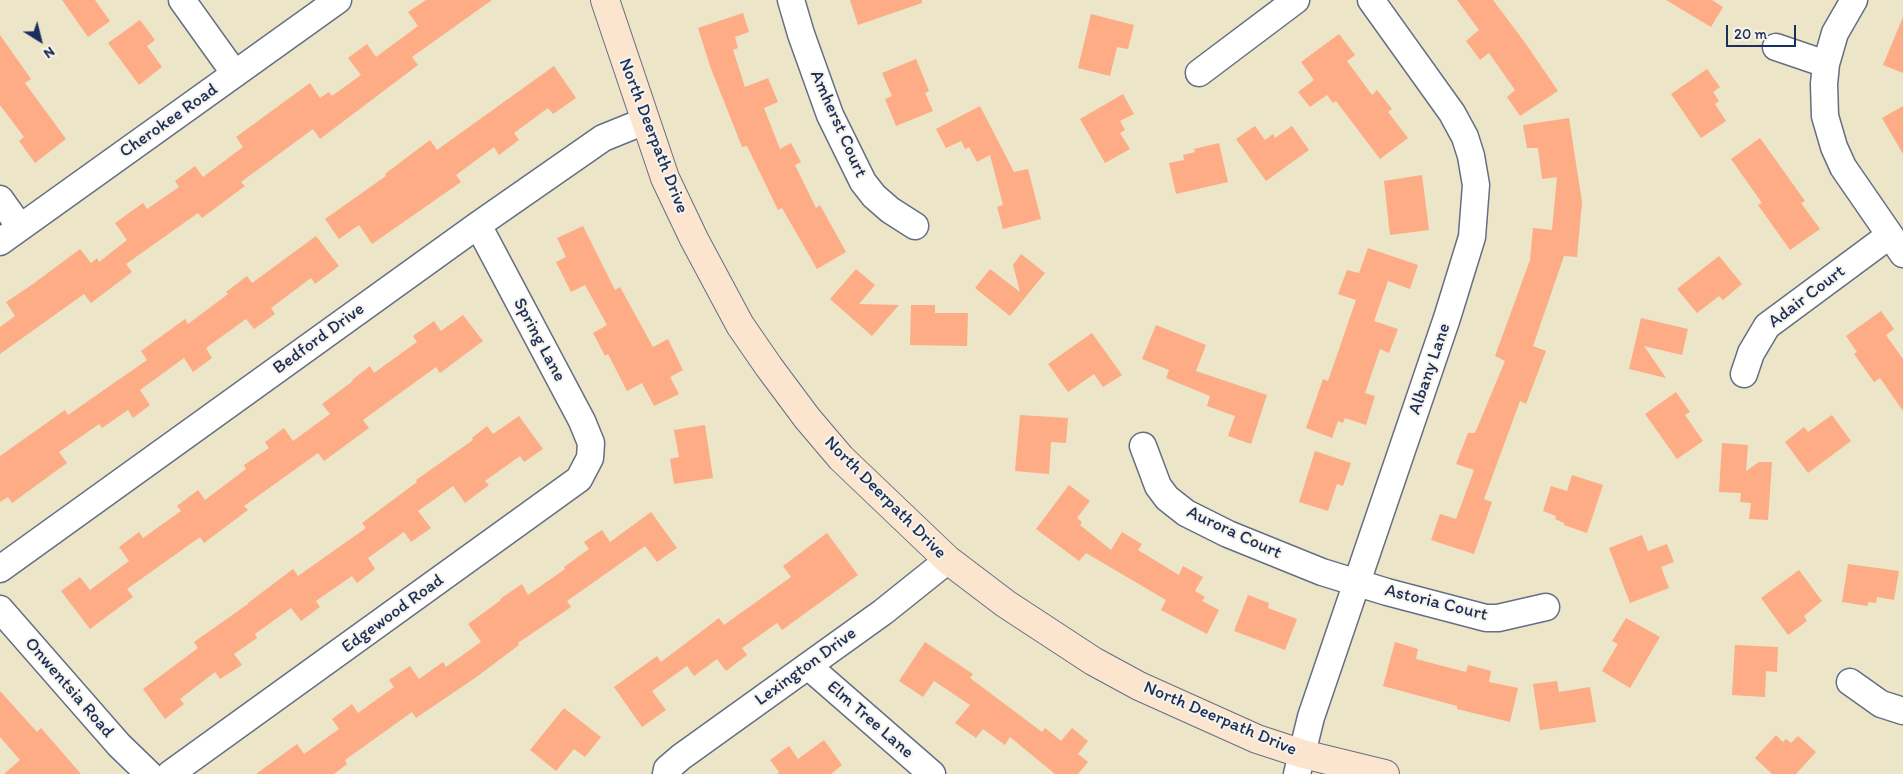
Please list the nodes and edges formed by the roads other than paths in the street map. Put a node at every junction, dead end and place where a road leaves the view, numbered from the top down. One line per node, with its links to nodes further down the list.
1 (182, 0): 11 (street)
2 (338, 0): 11 (street, Cherokee Road)
3 (605, 0): 12 (street, North Deerpath Drive)
4 (791, 0): 15 (street, Amherst Court)
5 (1296, 0): 10 (street)
6 (1371, 0): 23 (street, Albany Lane)
7 (1854, 0): 9 (street)
8 (1776, 47): 9 (street)
9 (1826, 64): 17 (street)
10 (1198, 73)
11 (235, 74): 16 (street, Cherokee Road)
12 (645, 121): 14 (street, Bedford Drive); 21 (street, North Deerpath Drive)
13 (0, 199): 16 (street)
14 (478, 225): 20 (street, Spring Lane); 22 (street, Bedford Drive)
15 (915, 226)
16 (10, 234)
17 (1896, 245): 18 (street, Adair Court)
18 (1744, 374)
19 (1143, 446): 23 (street, Aurora Court)
20 (590, 458): 30 (street, Edgewood Road)
21 (948, 560): 26 (street, Lexington Drive); 29 (street, North Deerpath Drive)
22 (0, 569)
23 (1357, 582): 24 (street, Astoria Court); 29 (street, Albany Lane)
24 (1546, 607)
25 (0, 609): 31 (street, Onwentsia Road)
26 (808, 666): 32 (street, Lexington Drive); 33 (street, Elm Tree Lane)
27 (1850, 682): 28 (street)
28 (1903, 711)
29 (1300, 764): 34 (street, North Deerpath Drive)
30 (179, 768)
31 (149, 774)
32 (666, 774)
33 (932, 774)
34 (1385, 774)

